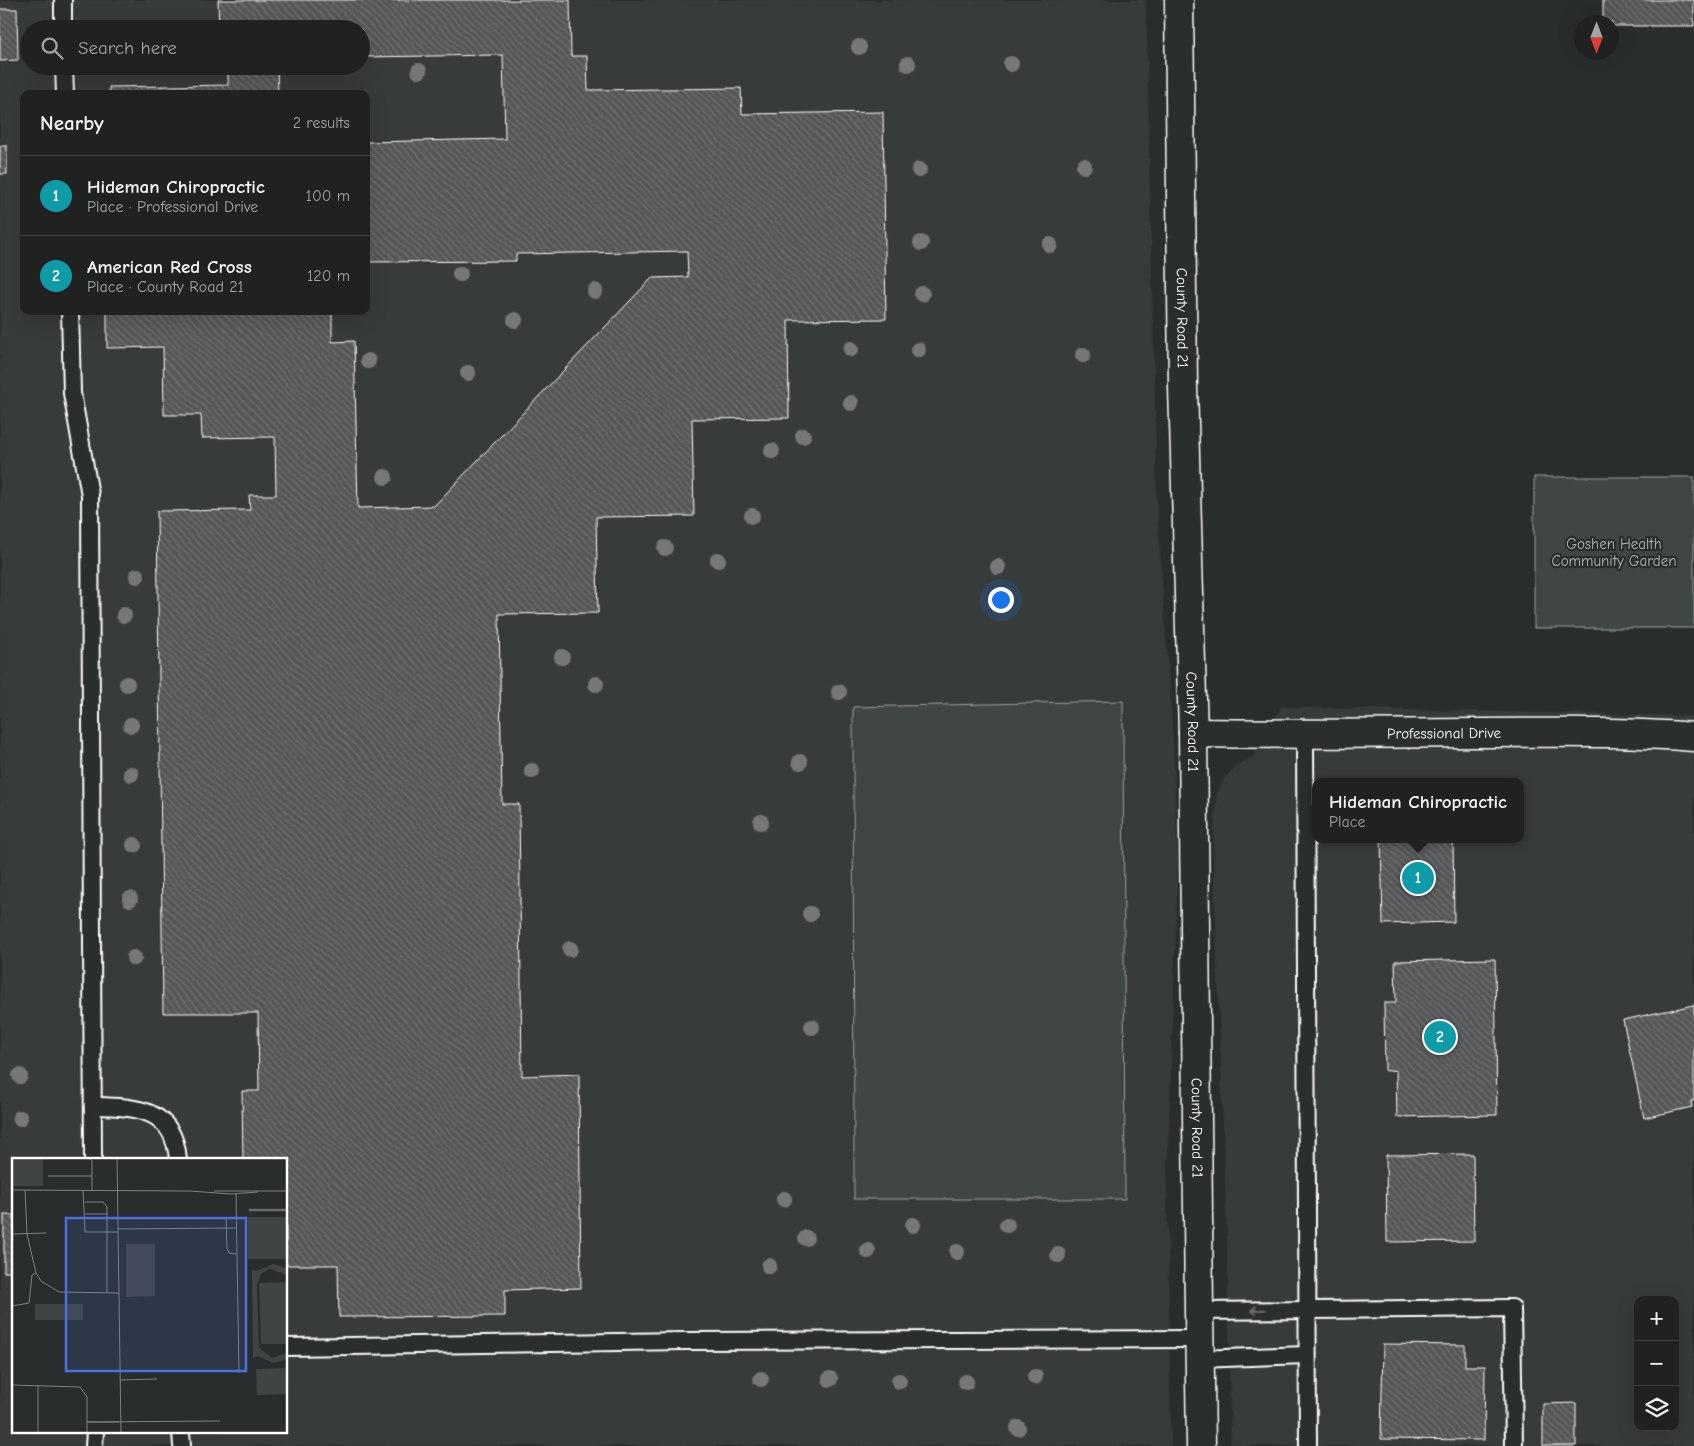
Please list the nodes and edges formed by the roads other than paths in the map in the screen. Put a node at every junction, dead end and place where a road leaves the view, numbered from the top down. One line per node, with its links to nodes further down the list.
1 (63, 0): 3 (lane)
2 (1179, 0): 7 (street, County Road 21)
3 (63, 20)
4 (64, 75): 5 (lane)
5 (65, 90)
6 (70, 315): 10 (lane)
7 (1193, 733): 8 (street, Professional Drive); 14 (street, County Road 21)
8 (1305, 734): 9 (street, Professional Drive); 13 (lane)
9 (1694, 737)
10 (93, 1106): 11 (lane); 12 (lane)
11 (93, 1158)
12 (178, 1158)
13 (1307, 1310): 14 (lane, one-way to 14); 17 (lane); 20 (lane)
14 (1198, 1311): 16 (street, County Road 21)
15 (288, 1347): 16 (lane)
16 (1199, 1349): 17 (lane); 18 (street, County Road 21)
17 (1307, 1355): 19 (lane)
18 (1201, 1446)
19 (1308, 1446)
20 (1514, 1446)

